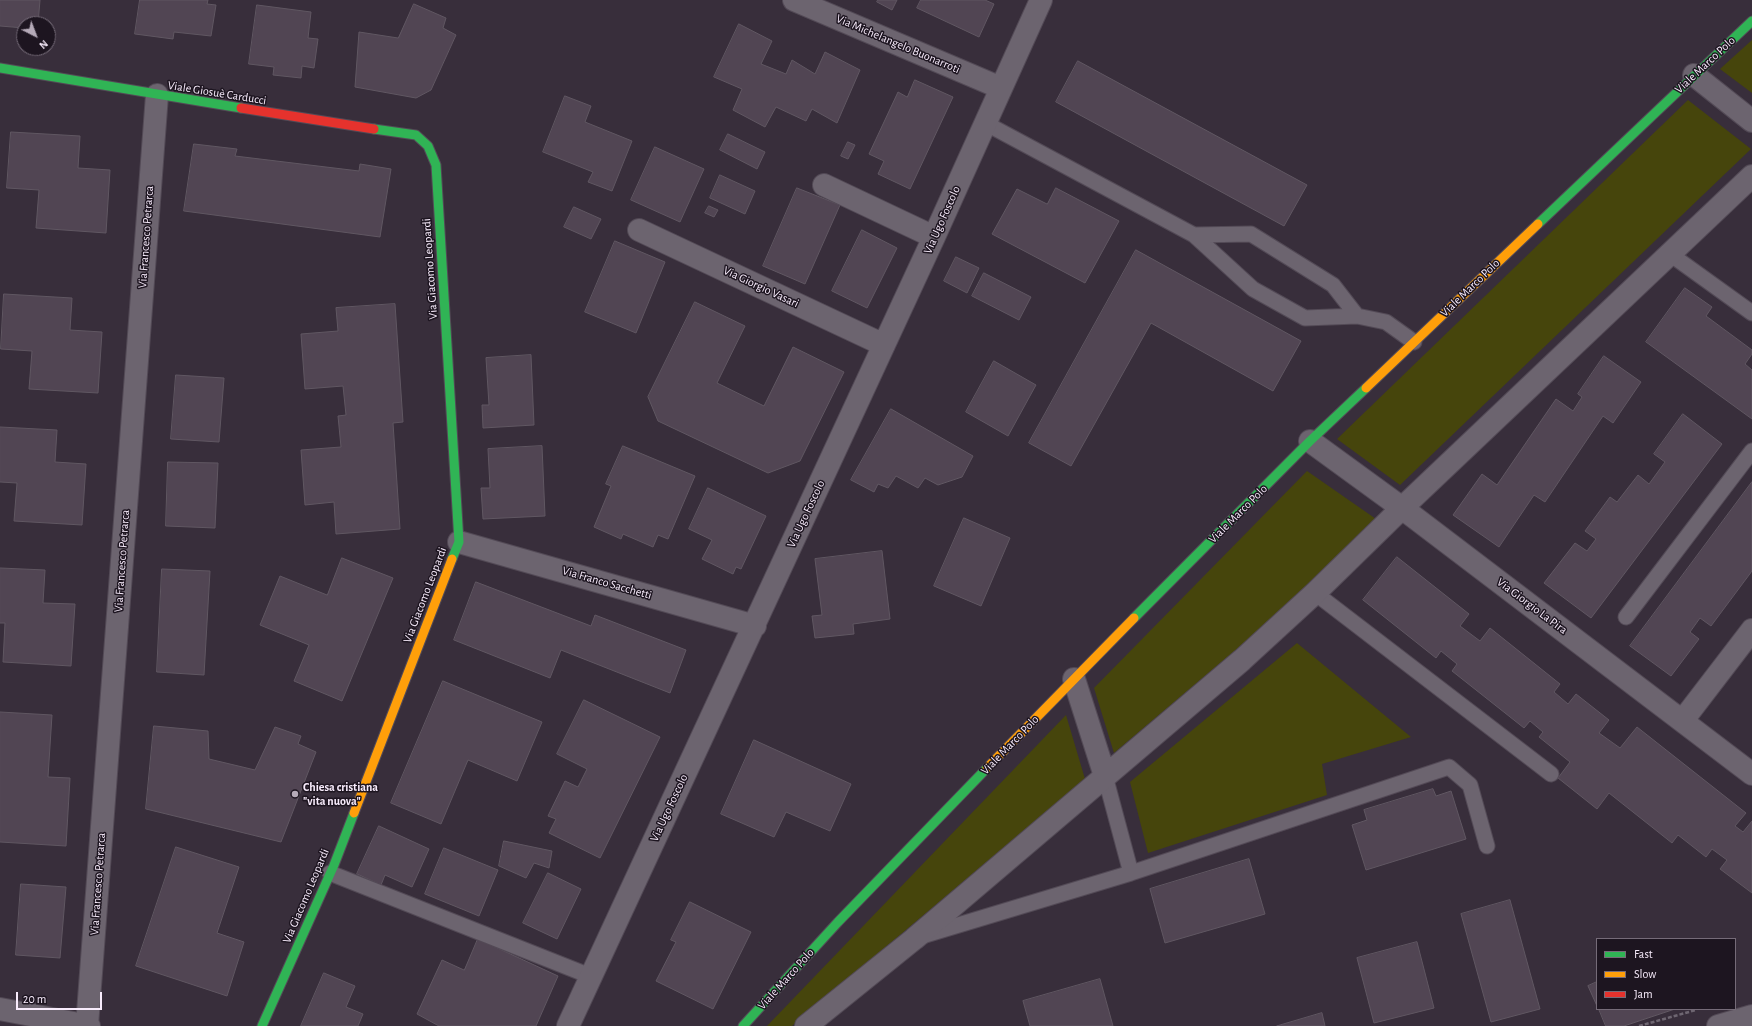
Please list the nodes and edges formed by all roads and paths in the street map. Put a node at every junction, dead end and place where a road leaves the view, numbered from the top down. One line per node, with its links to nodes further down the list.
1 (794, 0): 6 (street, Via Michelangelo Buonarroti)
2 (1041, 0): 6 (street, Via Ugo Foscolo)
3 (1752, 21): 5 (street, Viale Marco Polo)
4 (0, 68): 7 (street, Viale Giosuè Carducci)
5 (1694, 75): 8 (street); 19 (street, Viale Marco Polo)
6 (1001, 88): 9 (street, Via Ugo Foscolo)
7 (157, 95): 10 (street, Viale Giosuè Carducci); 43 (street, Via Francesco Petrarca)
8 (1752, 121)
9 (985, 123): 14 (lane); 15 (street, Via Ugo Foscolo)
10 (428, 146): 24 (street, Via Giacomo Leopardi)
11 (1752, 176): 16 (street)
12 (824, 185): 15 (street)
13 (638, 230): 20 (street, Via Giorgio Vasari)
14 (1194, 235): 18 (lane); 18 (lane)
15 (934, 237): 20 (street, Via Ugo Foscolo)
16 (1670, 254): 17 (lane); 23 (street)
17 (1752, 313)
18 (1357, 316): 19 (lane)
19 (1414, 342): 21 (street, Viale Marco Polo)
20 (884, 345): 27 (street, Via Ugo Foscolo)
21 (1310, 441): 23 (street, Via Giorgio La Pira); 29 (street, Viale Marco Polo)
22 (1752, 451): 26 (lane)
23 (1402, 508): 25 (street); 30 (street, Via Giorgio La Pira)
24 (459, 542): 27 (street, Via Franco Sacchetti); 35 (street, Via Giacomo Leopardi)
25 (1315, 593): 31 (lane); 33 (street)
26 (1626, 617)
27 (755, 626): 38 (street, Via Ugo Foscolo)
28 (1752, 630): 30 (street)
29 (1074, 679): 33 (street); 46 (street, Viale Marco Polo)
30 (1683, 720): 32 (street, Via Giorgio La Pira)
31 (1551, 774)
32 (1752, 774)
33 (1105, 776): 36 (lane); 37 (street)
34 (1487, 846): 36 (lane)
35 (330, 873): 38 (lane); 44 (street, Via Giacomo Leopardi)
36 (1131, 873): 37 (lane)
37 (914, 939): 47 (street)
38 (590, 976): 45 (street, Via Ugo Foscolo)
39 (0, 1009): 43 (street)
40 (1696, 1010): 48 (path)
41 (1752, 1016): 42 (street)
42 (1724, 1025)
43 (88, 1026)
44 (262, 1026)
45 (568, 1026)
46 (743, 1026)
47 (806, 1026)
48 (1639, 1026)

